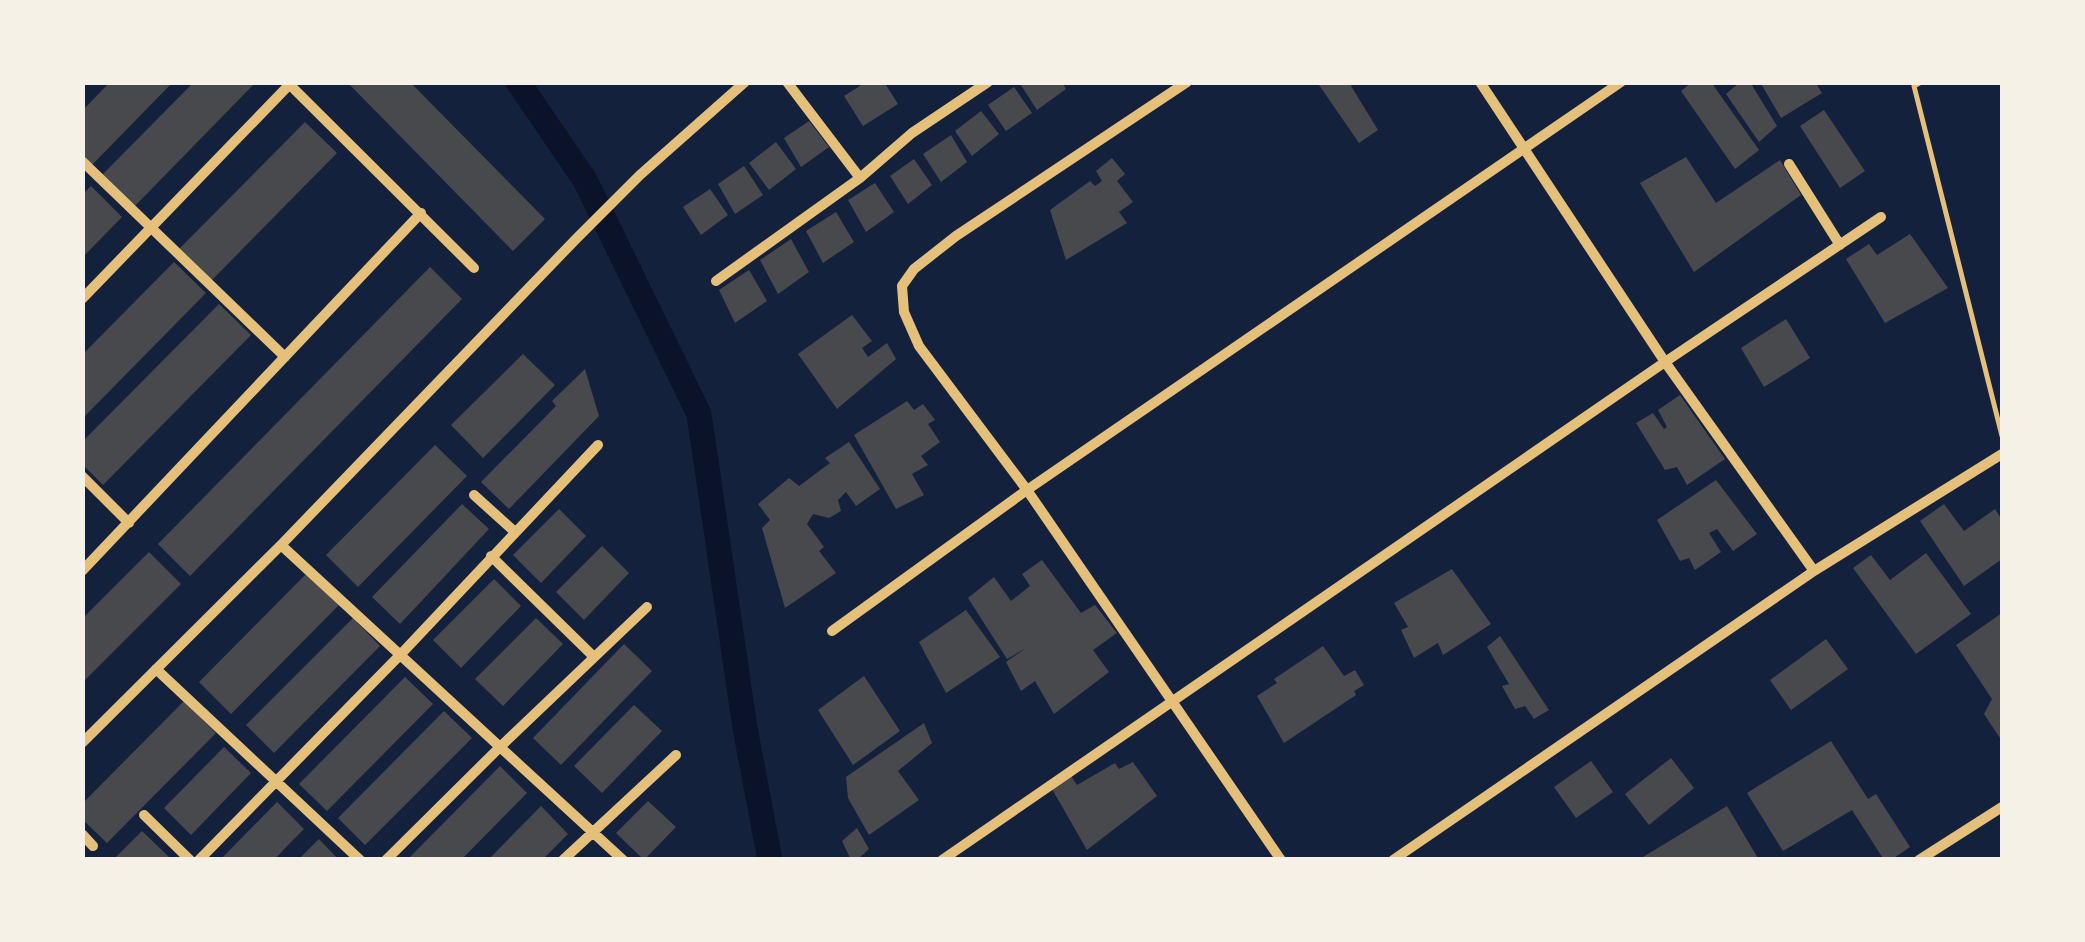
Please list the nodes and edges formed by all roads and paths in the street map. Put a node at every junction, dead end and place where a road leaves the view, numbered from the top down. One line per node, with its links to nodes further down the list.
1 (744, 82): 30 (street)
2 (787, 82): 12 (street)
3 (988, 82): 12 (street)
4 (1187, 82): 26 (street)
5 (1480, 82): 9 (street)
6 (1621, 82): 9 (street)
7 (1921, 82): 22 (path)
8 (288, 84): 13 (street); 15 (street)
9 (1524, 149): 21 (street); 26 (street)
10 (82, 160): 15 (street)
11 (1789, 164): 16 (street)
12 (860, 178): 18 (street)
13 (420, 213): 17 (street); 20 (street)
14 (1882, 218): 16 (street)
15 (151, 228): 19 (street); 20 (street)
16 (1840, 244): 21 (street)
17 (474, 268)
18 (716, 281)
19 (82, 298)
20 (285, 357): 28 (street)
21 (1665, 362): 33 (street); 39 (street)
22 (2002, 436)
23 (598, 444): 29 (street)
24 (2002, 454): 33 (street)
25 (82, 476): 28 (street)
26 (1027, 490): 35 (street); 39 (street)
27 (474, 495): 29 (street)
28 (129, 523): 32 (street)
29 (514, 532): 31 (street)
30 (281, 544): 36 (street); 38 (street)
31 (491, 556): 36 (street); 37 (street)
32 (82, 570)
33 (1814, 571): 57 (street)
34 (647, 607): 37 (street)
35 (832, 630)
36 (402, 654): 41 (street); 43 (street)
37 (593, 656): 41 (street)
38 (156, 670): 40 (street); 43 (street)
39 (1171, 700): 55 (street); 56 (street)
40 (82, 743)
41 (500, 747): 46 (street); 52 (street)
42 (676, 756): 46 (street)
43 (274, 780): 50 (street); 51 (street)
44 (2002, 807): 58 (street)
45 (144, 814): 49 (street)
46 (591, 831): 53 (street); 54 (street)
47 (82, 834): 48 (street)
48 (94, 846)
49 (190, 860)
50 (199, 860)
51 (360, 860)
52 (386, 860)
53 (563, 860)
54 (623, 860)
55 (942, 860)
56 (1281, 860)
57 (1393, 860)
58 (1919, 860)

